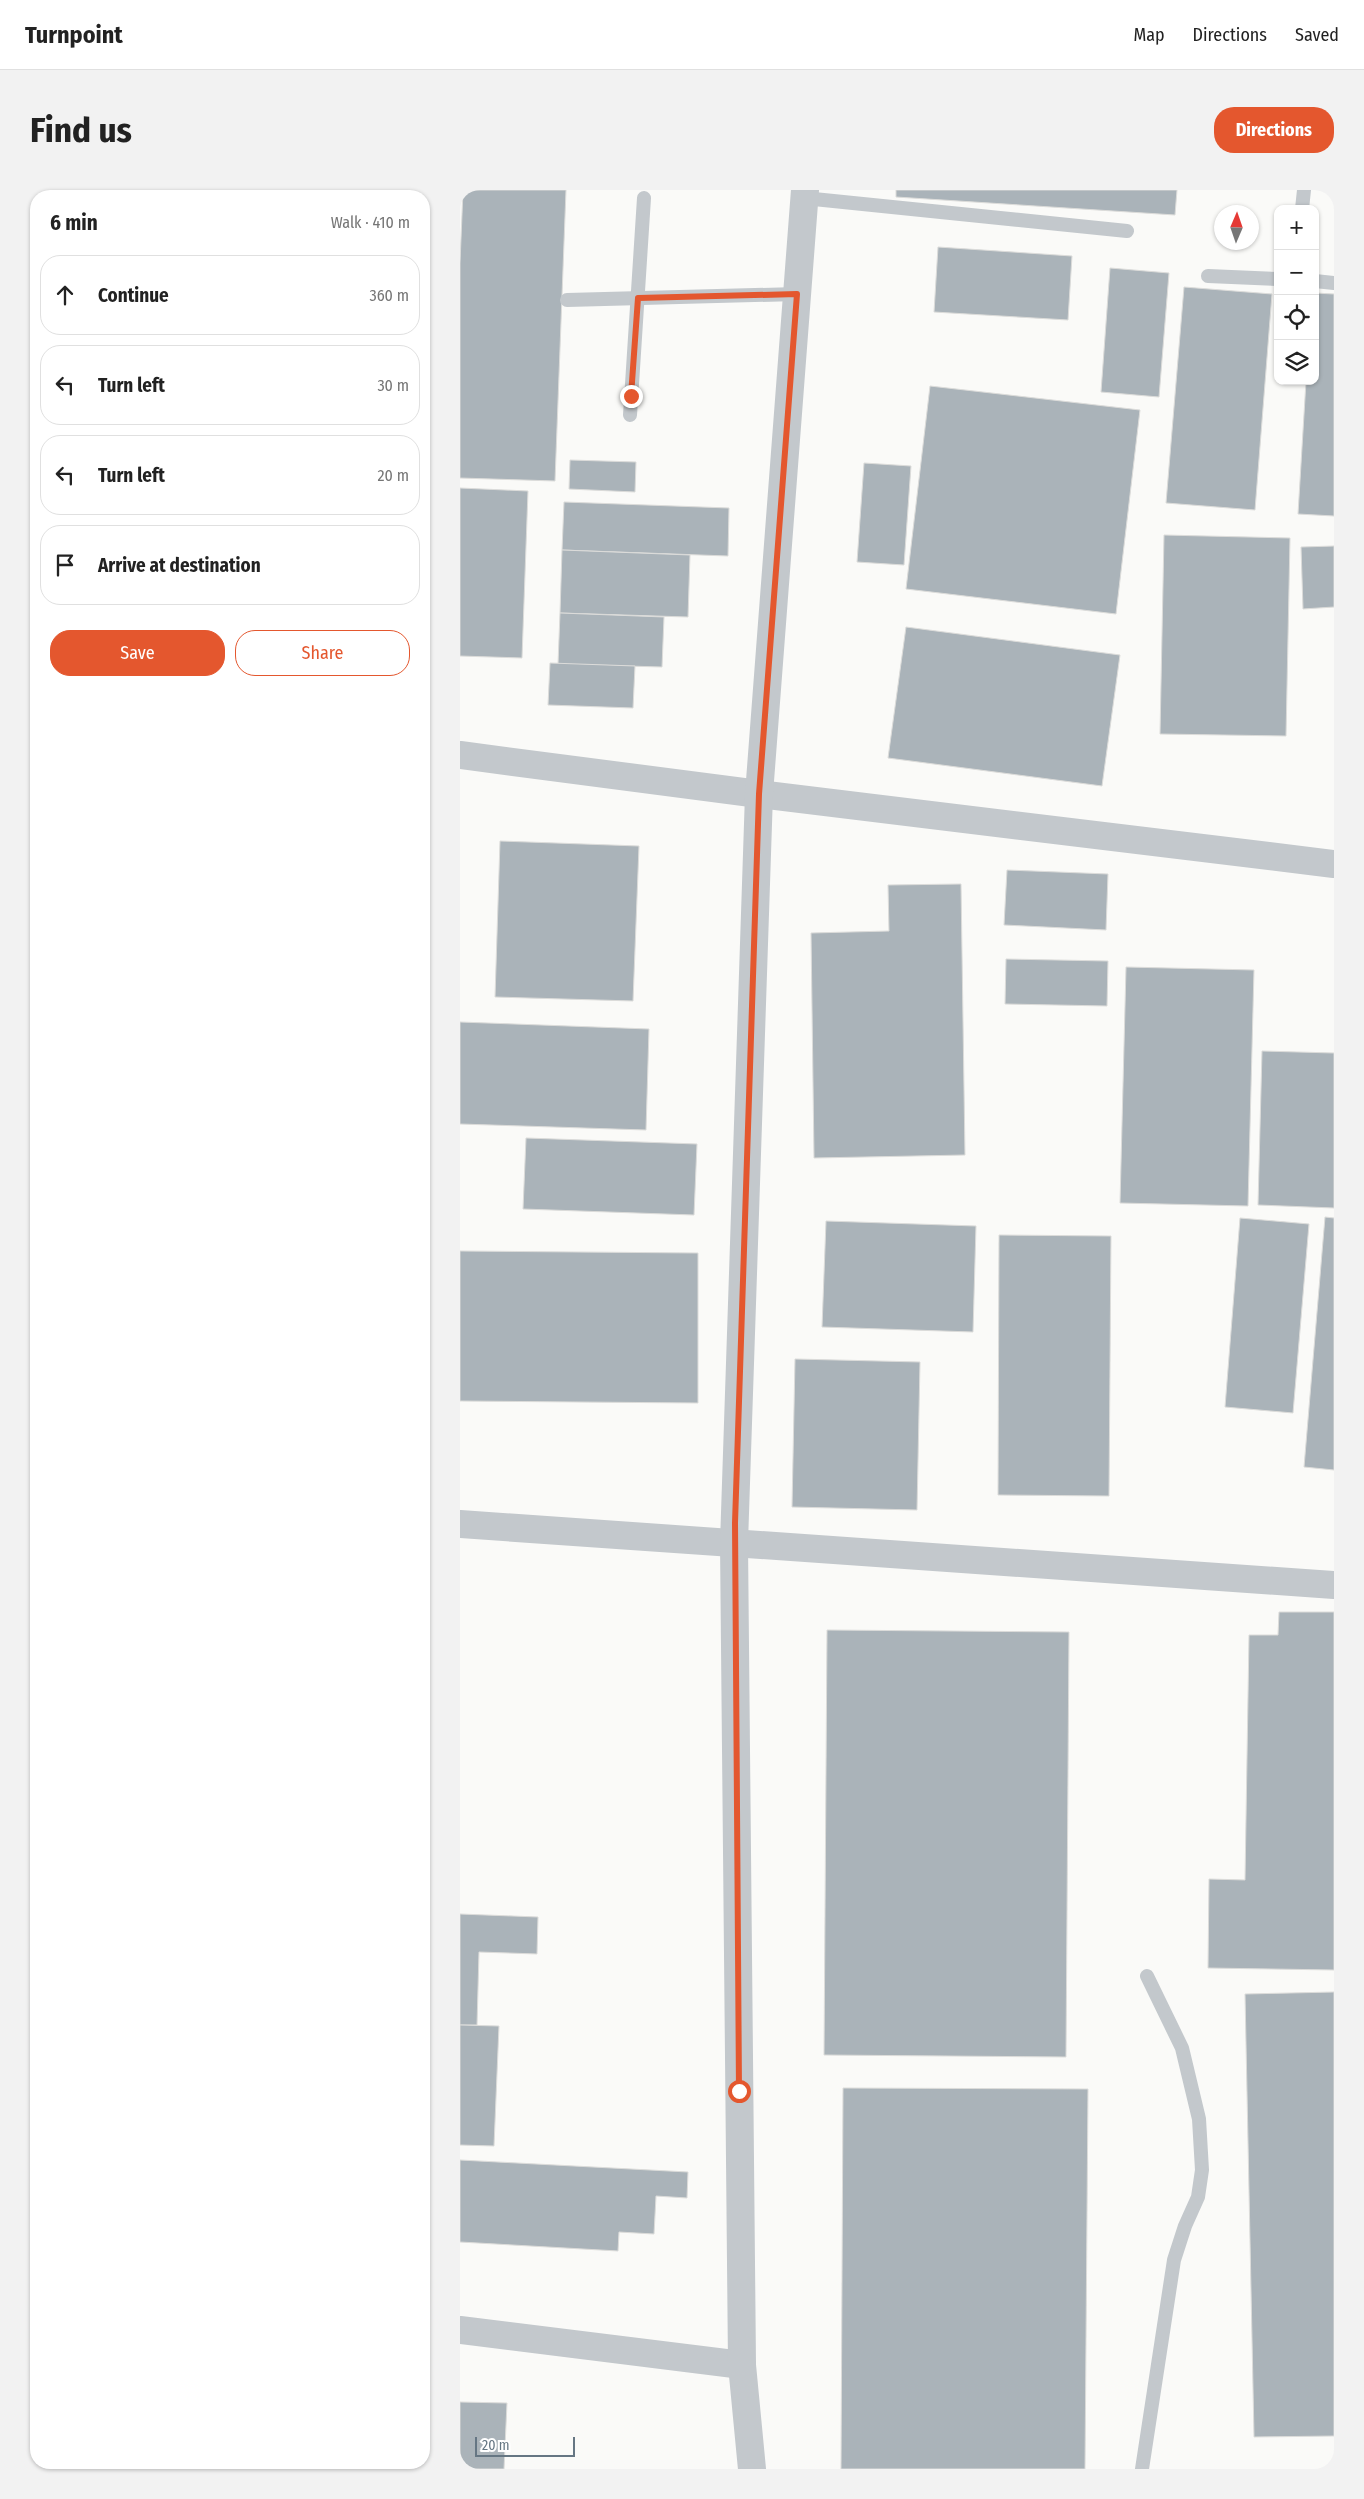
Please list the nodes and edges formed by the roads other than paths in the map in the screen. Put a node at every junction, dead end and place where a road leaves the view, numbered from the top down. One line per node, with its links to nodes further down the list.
1 (1304, 190): 4 (lane)
2 (805, 194): 5 (lane); 10 (street)
3 (644, 198): 11 (lane)
4 (1302, 205)
5 (1127, 231)
6 (1208, 276): 7 (lane)
7 (1274, 279)
8 (1319, 282): 9 (lane)
9 (1334, 283)
10 (797, 294): 11 (lane); 15 (street)
11 (638, 298): 12 (lane); 13 (lane)
12 (567, 300)
13 (630, 415)
14 (460, 755): 15 (street)
15 (759, 794): 16 (street); 18 (street)
16 (1334, 864)
17 (460, 1524): 18 (street)
18 (734, 1543): 19 (street); 22 (street)
19 (1334, 1585)
20 (1147, 1976): 24 (lane)
21 (460, 2330): 22 (street)
22 (742, 2365): 23 (street)
23 (752, 2469)
24 (1142, 2469)

